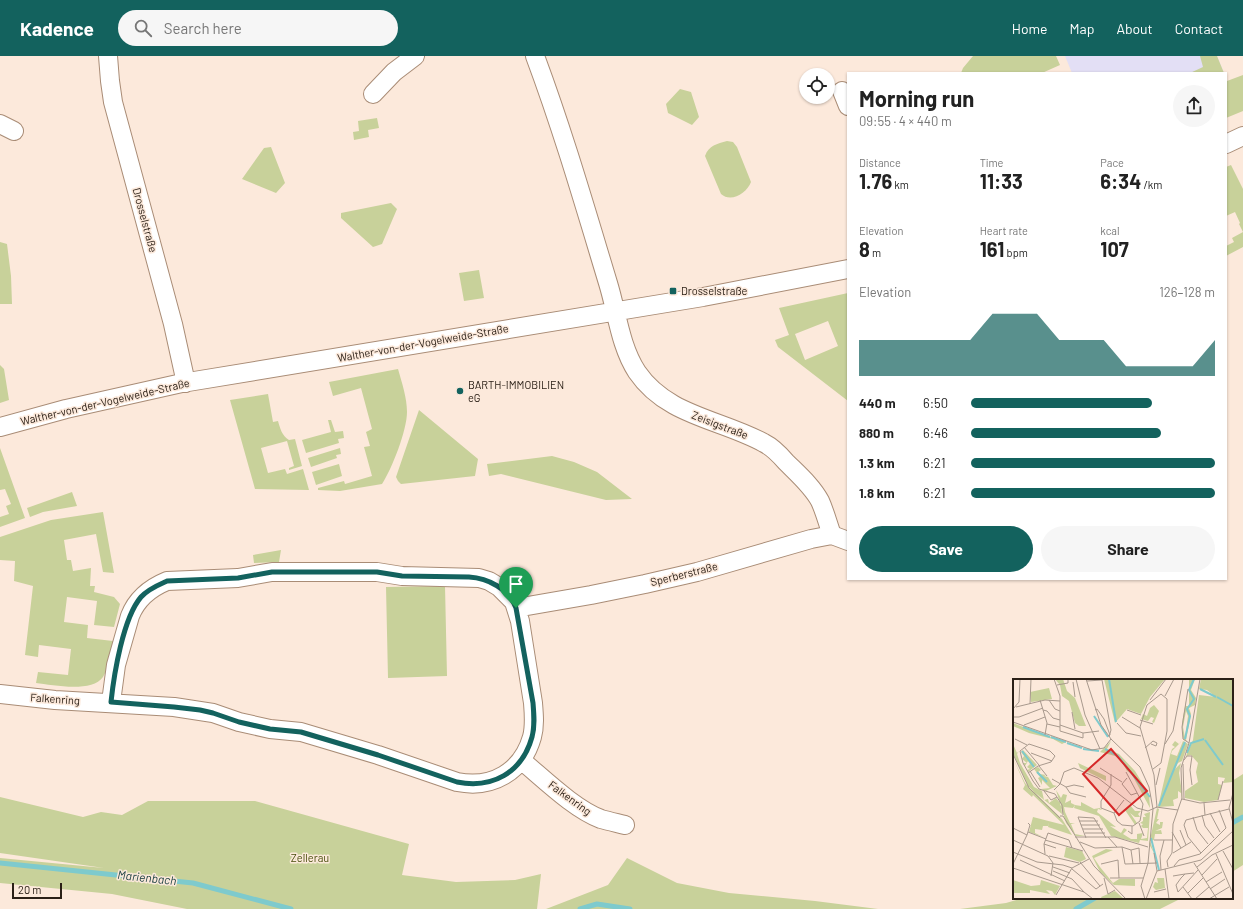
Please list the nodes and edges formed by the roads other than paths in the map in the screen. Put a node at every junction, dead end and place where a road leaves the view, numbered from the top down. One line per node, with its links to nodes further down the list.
1 (108, 56): 9 (street, Drosselstraße)
2 (415, 56): 4 (street)
3 (535, 56): 8 (street)
4 (373, 94)
5 (1243, 136): 6 (street)
6 (1227, 144)
7 (847, 269): 8 (street, Walther-von-der-Vogelweide-Straße)
8 (616, 311): 9 (street, Walther-von-der-Vogelweide-Straße); 11 (street, Zeisigstraße)
9 (186, 382): 10 (street, Walther-von-der-Vogelweide-Straße)
10 (0, 427)
11 (840, 538): 12 (street, Sperberstraße)
12 (516, 608): 14 (street, Falkenring); 15 (street, Falkenring)
13 (0, 694): 14 (street, Falkenring)
14 (111, 702): 15 (street, Falkenring)
15 (521, 760): 16 (street, Falkenring)
16 (625, 825)

